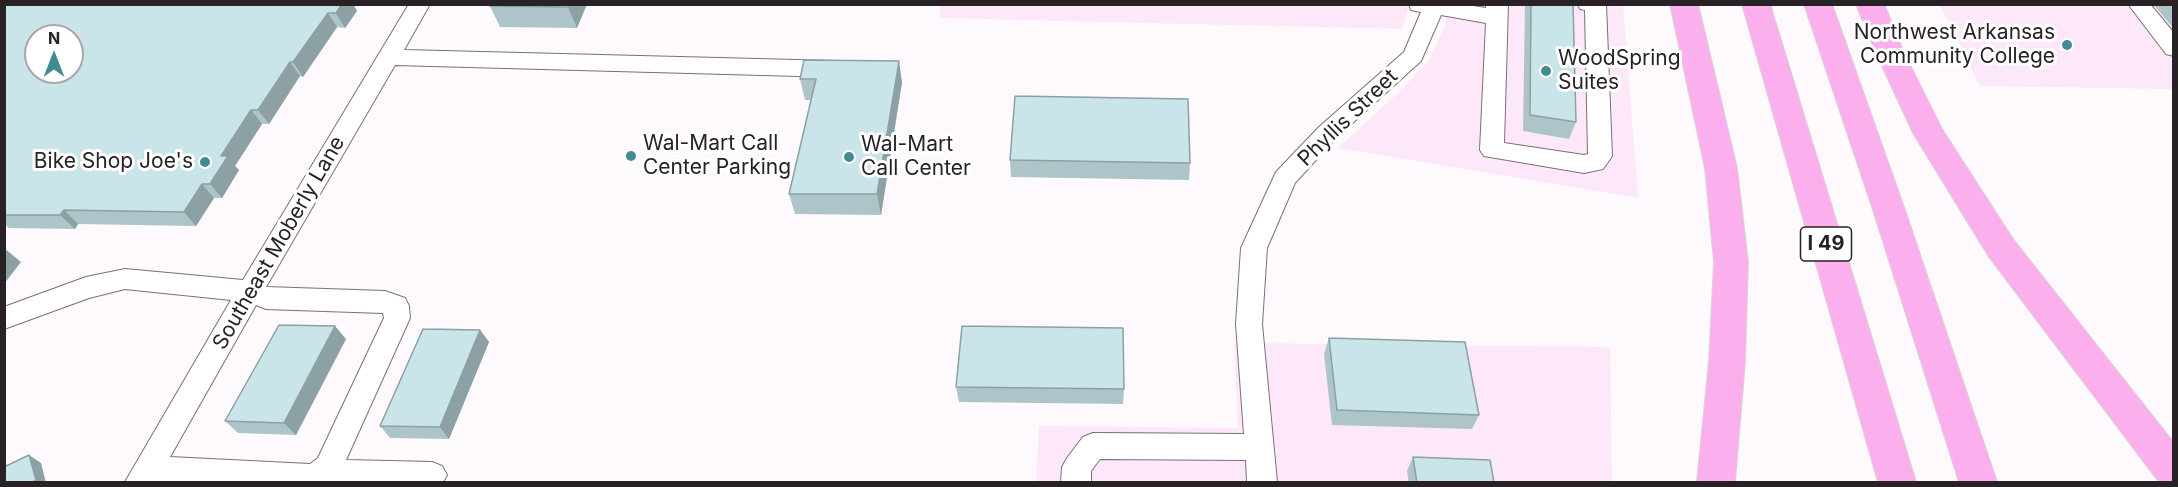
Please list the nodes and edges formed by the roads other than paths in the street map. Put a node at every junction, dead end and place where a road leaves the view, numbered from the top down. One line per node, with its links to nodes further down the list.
1 (420, 4): 11 (street, Southeast Moberly Lane)
2 (1588, 4): 9 (street)
3 (1684, 4): 22 (highway)
4 (1756, 4): 23 (highway, I 49)
5 (1818, 4): 24 (highway)
6 (1870, 4): 16 (highway)
7 (2138, 4): 10 (street)
8 (1427, 6): 9 (street); 15 (street, Phyllis Street)
9 (1496, 11)
10 (2174, 49)
11 (389, 57): 12 (street); 13 (street, Southeast Moberly Lane)
12 (856, 70)
13 (250, 291): 14 (street); 18 (street, Southeast Moberly Lane); 19 (street)
14 (4, 318)
15 (1259, 447): 20 (street); 21 (street, Phyllis Street)
16 (2174, 472)
17 (432, 475): 19 (street)
18 (143, 476): 19 (street)
19 (321, 478)
20 (1076, 483)
21 (1262, 483)
22 (1716, 483)
23 (1897, 483)
24 (1978, 483)

